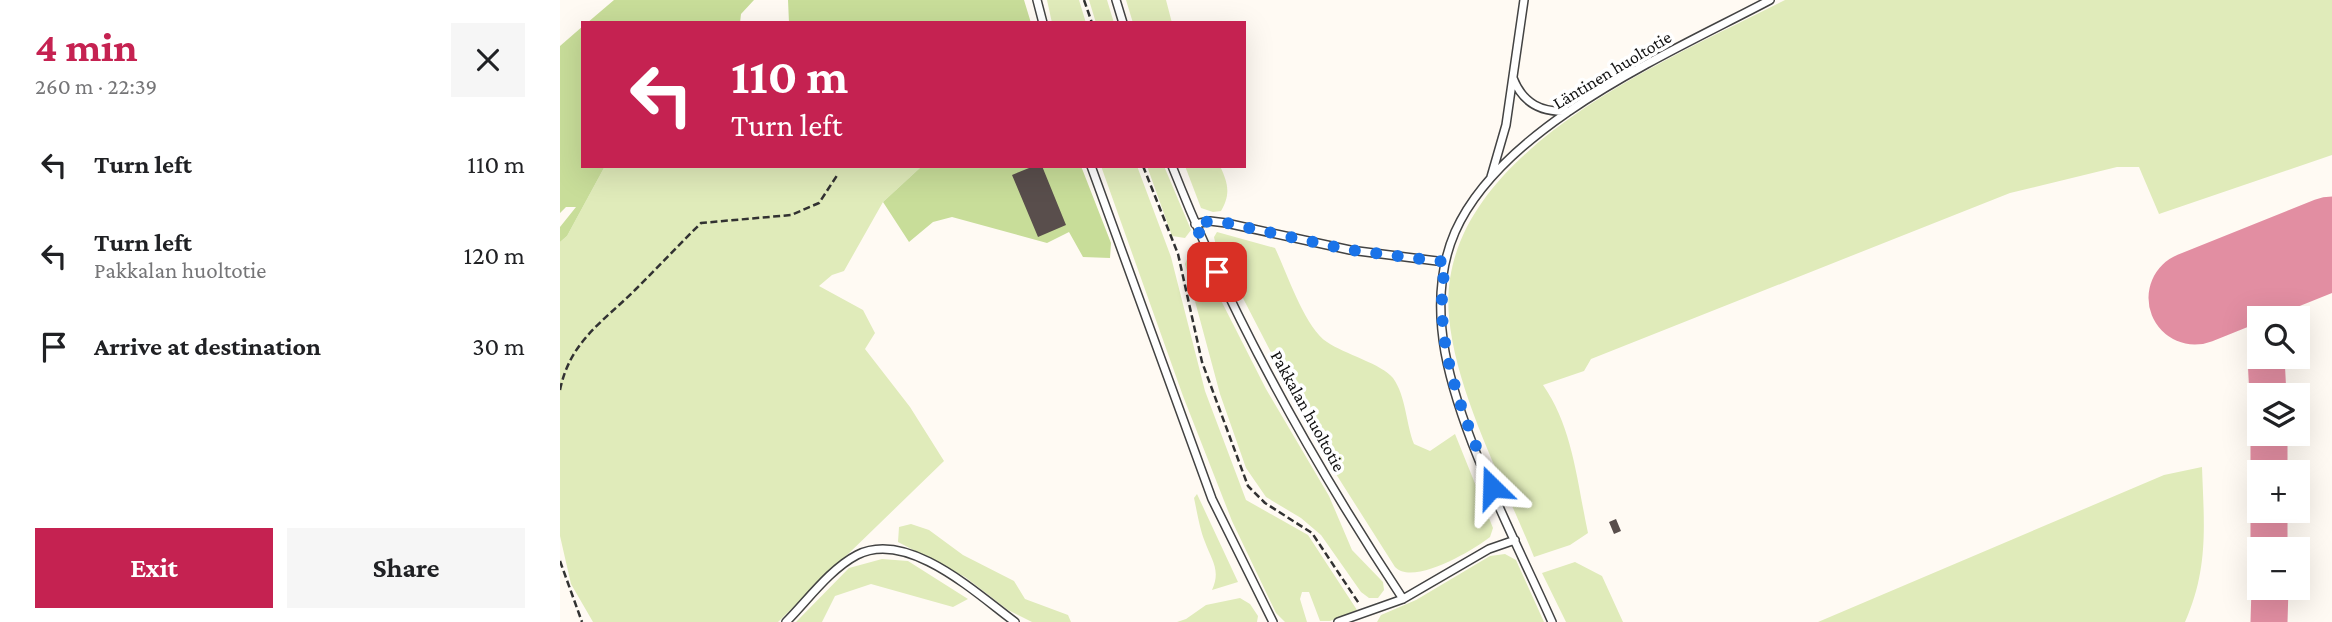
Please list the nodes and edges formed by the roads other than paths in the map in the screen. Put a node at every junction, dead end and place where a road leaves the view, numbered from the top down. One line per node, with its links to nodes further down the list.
1 (1037, 0): 5 (lane)
2 (1116, 0): 6 (lane)
3 (1524, 0): 7 (lane)
4 (1770, 0): 8 (lane, Läntinen huoltotie)
5 (1042, 21)
6 (1122, 21)
7 (1512, 75): 8 (lane); 11 (lane)
8 (1570, 111): 11 (lane, Läntinen huoltotie)
9 (1092, 168): 18 (lane)
10 (1173, 168): 12 (lane, Pakkalan huoltotie)
11 (1491, 178): 13 (lane, Läntinen huoltotie)
12 (1195, 224): 13 (lane); 15 (lane, Pakkalan huoltotie)
13 (1446, 262): 14 (lane, Läntinen huoltotie)
14 (1515, 540): 15 (lane); 20 (lane, Läntinen huoltotie)
15 (1403, 600): 19 (lane)
16 (786, 622): 17 (lane)
17 (1015, 622)
18 (1273, 622)
19 (1338, 622)
20 (1552, 622)

